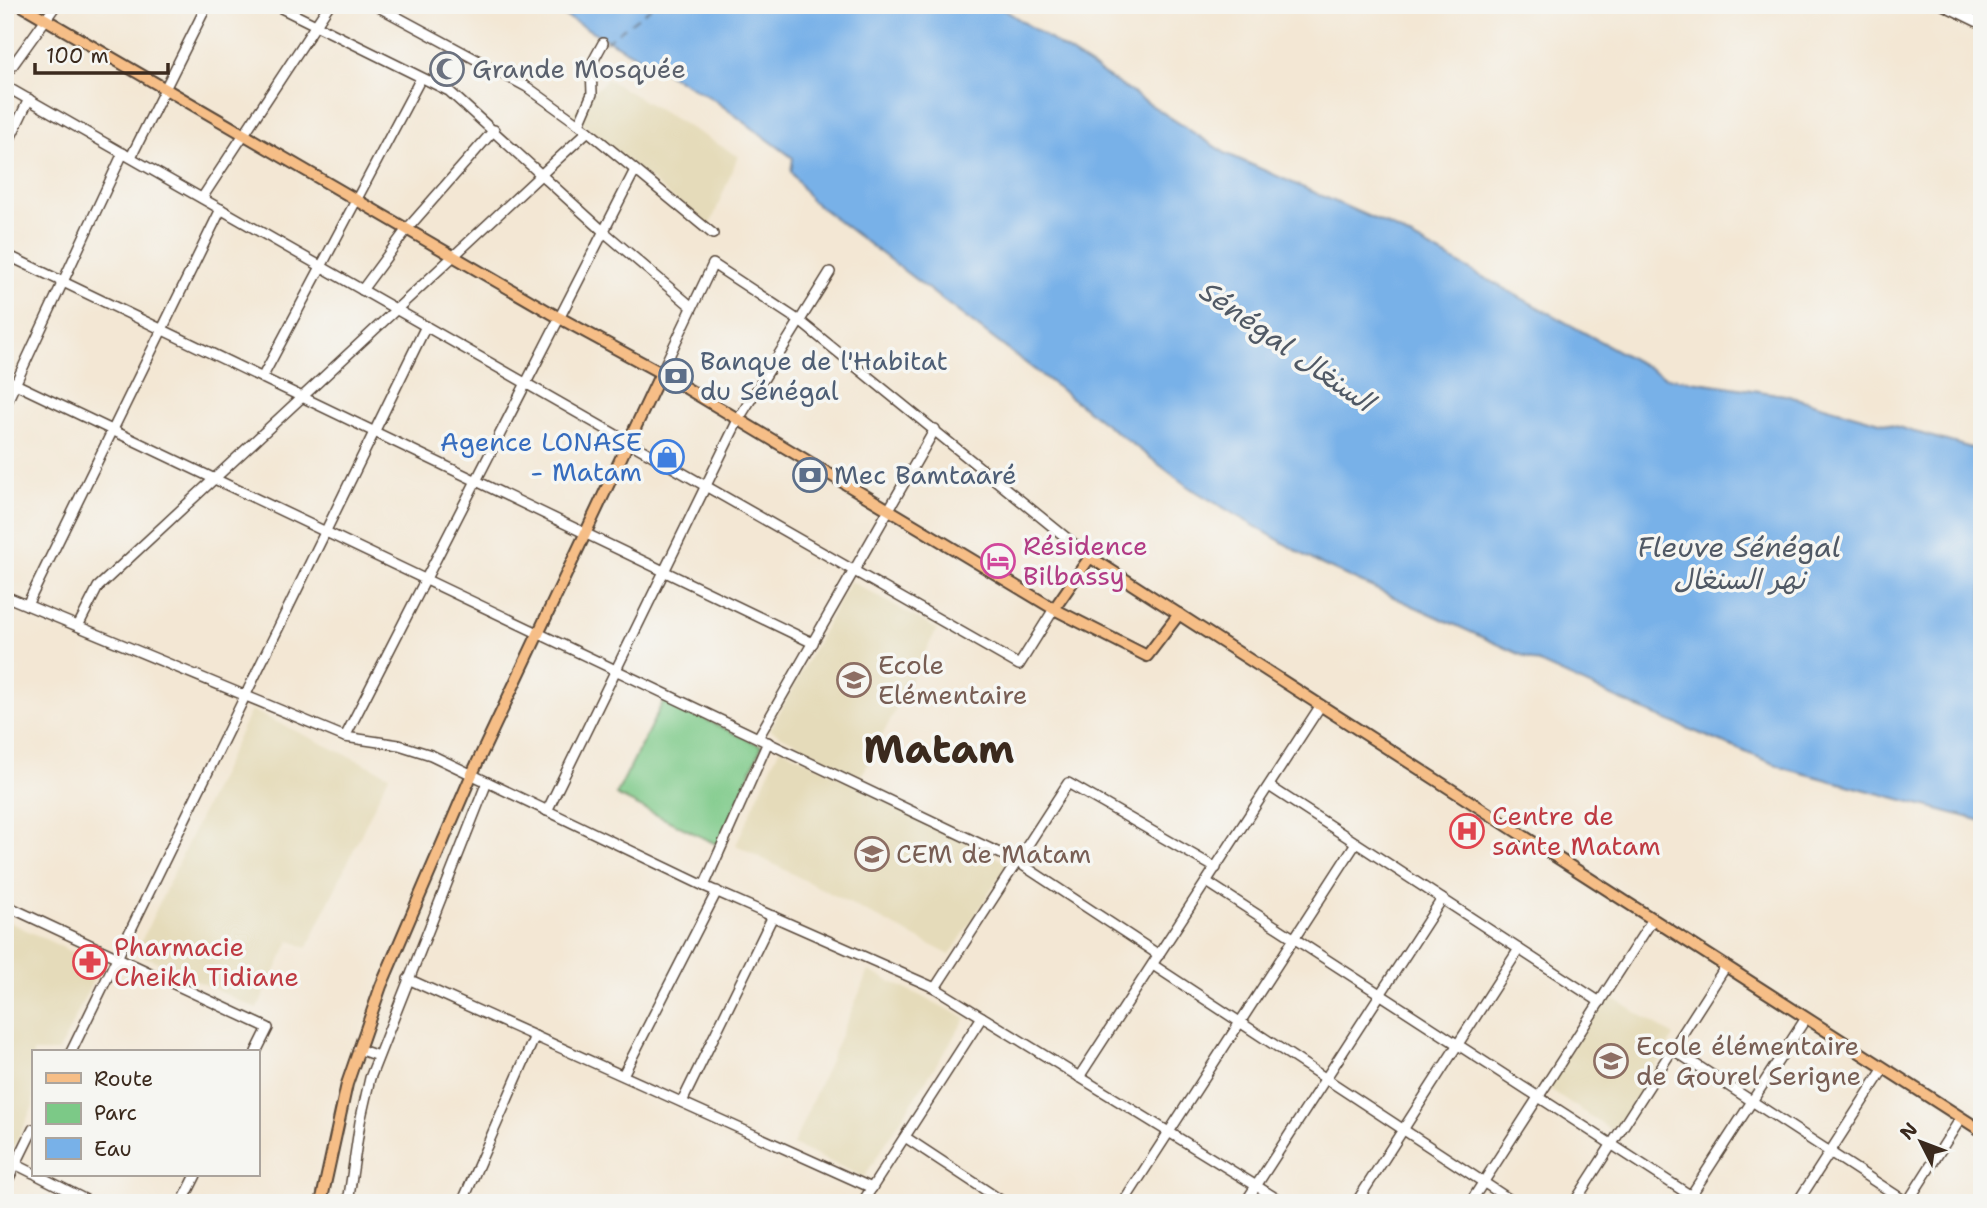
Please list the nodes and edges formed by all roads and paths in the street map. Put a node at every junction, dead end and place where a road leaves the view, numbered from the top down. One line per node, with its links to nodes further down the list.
1 (21, 5): 8 (main road)
2 (56, 5): 8 (street)
3 (207, 5): 15 (street)
4 (275, 5): 10 (street)
5 (329, 5): 10 (street)
6 (375, 5): 17 (street)
7 (1943, 5): 9 (street)
8 (46, 20): 12 (street); 15 (main road)
9 (1982, 23)
10 (316, 26): 13 (street); 20 (street)
11 (603, 43): 17 (street)
12 (5, 76)
13 (421, 78): 18 (street); 26 (street)
14 (5, 86): 16 (street)
15 (165, 89): 20 (main road); 22 (street)
16 (29, 99): 21 (street); 22 (street)
17 (579, 124): 19 (street)
18 (494, 130): 24 (street); 28 (street)
19 (588, 131): 23 (street); 24 (street)
20 (244, 135): 25 (street); 26 (main road)
21 (5, 149)
22 (127, 155): 25 (street); 35 (street)
23 (634, 172): 29 (street); 30 (street)
24 (542, 174): 29 (street); 32 (street)
25 (202, 198): 27 (street)
26 (355, 200): 28 (main road); 33 (street)
27 (221, 209): 33 (street); 42 (street)
28 (407, 229): 32 (main road); 36 (street)
29 (603, 231): 37 (street); 39 (street)
30 (713, 234)
31 (5, 254): 35 (street)
32 (455, 257): 38 (street); 39 (main road)
33 (320, 266): 36 (street); 44 (street)
34 (830, 272): 40 (street)
35 (63, 282): 42 (street); 47 (street)
36 (362, 290): 38 (street)
37 (692, 307): 40 (street); 43 (street)
38 (397, 310): 41 (street); 48 (street)
39 (558, 317): 43 (main road); 46 (street)
40 (801, 322): 50 (street); 51 (street)
41 (426, 326): 46 (street); 53 (street)
42 (162, 329): 44 (street); 52 (street)
43 (661, 373): 50 (main road); 54 (main road)
44 (262, 378): 48 (street)
45 (5, 379): 47 (street)
46 (525, 383): 54 (street); 56 (street)
47 (16, 384): 49 (street); 52 (street)
48 (304, 398): 53 (street); 55 (street)
49 (5, 406)
50 (738, 420): 57 (street); 58 (main road)
51 (935, 429): 58 (street); 61 (street)
52 (113, 430): 55 (street); 66 (street)
53 (373, 431): 56 (street); 59 (street)
54 (628, 442): 57 (street); 60 (main road)
55 (215, 479): 59 (street); 69 (street)
56 (476, 481): 60 (street); 64 (street)
57 (706, 486): 62 (street); 63 (street)
58 (888, 511): 63 (street); 67 (main road)
59 (325, 531): 64 (street); 73 (street)
60 (585, 533): 62 (street); 70 (main road)
61 (1090, 557): 67 (main road); 68 (main road)
62 (664, 571): 71 (street); 72 (street)
63 (854, 571): 67 (street); 71 (street)
64 (427, 580): 70 (street); 75 (street)
65 (5, 596): 66 (street)
66 (27, 605): 69 (street)
67 (1054, 609): 68 (main road)
68 (1179, 614): 74 (main road)
69 (78, 626): 73 (street)
70 (538, 633): 72 (street); 78 (main road)
71 (813, 643): 76 (street)
72 (616, 670): 76 (street); 81 (street)
73 (245, 696): 75 (street); 95 (street)
74 (1321, 705): 80 (street); 91 (main road)
75 (345, 737): 78 (street)
76 (758, 738): 77 (street)
77 (768, 742): 83 (street); 86 (street)
78 (471, 774): 79 (street); 107 (main road)
79 (487, 782): 81 (street); 98 (street)
80 (1269, 786): 82 (street); 84 (street)
81 (547, 811): 86 (street)
82 (1356, 842): 88 (street); 92 (street)
83 (1018, 862): 84 (street); 94 (street); 99 (street)
84 (1216, 867): 85 (street)
85 (1207, 882): 92 (street); 94 (street)
86 (704, 886): 87 (street)
87 (717, 891): 90 (street); 113 (street)
88 (1441, 898): 93 (street); 100 (street)
89 (5, 905): 95 (street)
90 (773, 916): 99 (street); 118 (street)
91 (1653, 919): 97 (main road); 101 (street)
92 (1294, 938): 100 (street); 104 (street)
93 (1519, 949): 101 (street); 106 (street)
94 (1159, 955): 96 (street)
95 (117, 957): 109 (street); 110 (street)
96 (1153, 965): 104 (street); 114 (street)
97 (1726, 966): 103 (main road); 108 (street)
98 (408, 979): 105 (street); 111 (street)
99 (935, 988): 102 (street)
100 (1380, 994): 106 (street); 115 (street)
101 (1600, 1002): 116 (street)
102 (982, 1017): 114 (street); 124 (street)
103 (1805, 1018): 112 (main road); 117 (street)
104 (1240, 1022): 115 (street); 123 (street)
105 (535, 1035): 113 (street); 141 (street)
106 (1458, 1044): 116 (street); 120 (street)
107 (358, 1049): 111 (street); 139 (main road)
108 (1672, 1049): 117 (street); 125 (street)
109 (72, 1050)
110 (257, 1050)
111 (377, 1056): 140 (street)
112 (1884, 1068): 119 (main road); 126 (street)
113 (623, 1075): 118 (street)
114 (1079, 1077): 123 (street)
115 (1325, 1078): 120 (street); 134 (street)
116 (1538, 1097): 125 (street); 132 (street)
117 (1752, 1101): 126 (street); 136 (street)
118 (682, 1102): 135 (street)
119 (1961, 1118): 122 (main road); 153 (street)
120 (1403, 1129): 132 (street); 147 (street)
121 (32, 1131): 128 (street)
122 (1982, 1131)
123 (1168, 1133): 134 (street); 144 (street)
124 (905, 1137): 135 (street); 143 (street)
125 (1612, 1144): 136 (street); 150 (street)
126 (1830, 1152): 152 (street); 153 (street)
127 (5, 1159): 128 (street)
128 (16, 1164): 129 (street); 133 (street)
129 (32, 1172)
130 (39, 1176): 137 (street)
131 (195, 1176): 138 (street)
132 (1483, 1182): 148 (street); 149 (street)
133 (5, 1186)
134 (1256, 1186): 145 (street); 146 (street)
135 (872, 1188): 142 (street)
136 (1688, 1199): 151 (street)
137 (92, 1203)
138 (182, 1203)
139 (321, 1203)
140 (348, 1203)
141 (462, 1203)
142 (862, 1203)
143 (1005, 1203)
144 (1123, 1203)
145 (1245, 1203)
146 (1284, 1203)
147 (1356, 1203)
148 (1470, 1203)
149 (1515, 1203)
150 (1574, 1203)
151 (1702, 1203)
152 (1797, 1203)
153 (1908, 1203)

